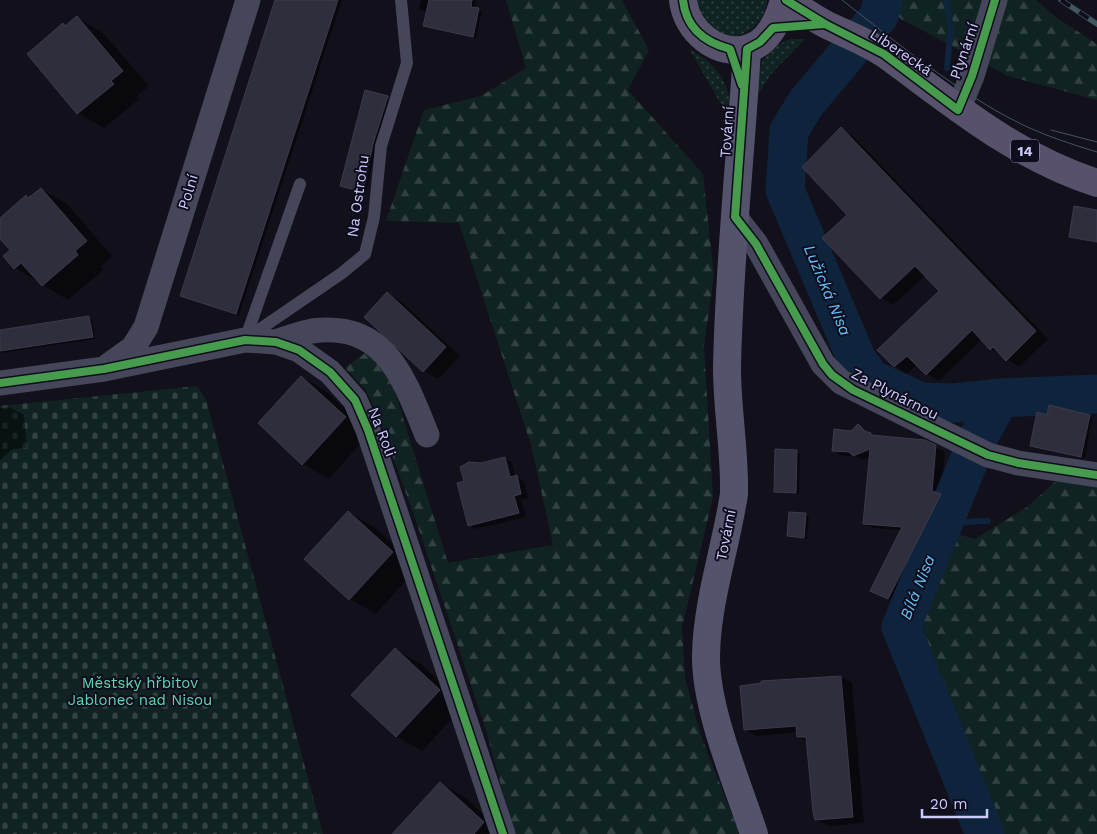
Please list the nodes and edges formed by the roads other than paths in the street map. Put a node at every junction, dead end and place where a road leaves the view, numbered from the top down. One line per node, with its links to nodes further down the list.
1 (248, 0): 15 (street, Polní)
2 (401, 0): 13 (lane, Na Ostrohu)
3 (683, 0): 8 (main road)
4 (785, 0): 6 (main road, Liberecká / 14); 7 (main road, Liberecká / 14)
5 (995, 0): 9 (street, Plynární)
6 (831, 26): 7 (main road); 9 (main road, Liberecká / 14)
7 (773, 28): 8 (main road, Liberecká / 14)
8 (738, 49): 12 (street, Tovární)
9 (958, 110): 10 (main road, Liberecká / 14)
10 (1097, 183)
11 (300, 184): 13 (lane)
12 (734, 217): 18 (street, Za Plynárnou); 20 (street, Tovární)
13 (245, 340): 14 (street, Na Roli); 15 (street, Na Roli)
14 (276, 342): 17 (street); 19 (street, Na Roli)
15 (104, 369): 16 (street, Na Roli)
16 (0, 384)
17 (427, 435)
18 (1097, 475)
19 (503, 834)
20 (754, 834)

